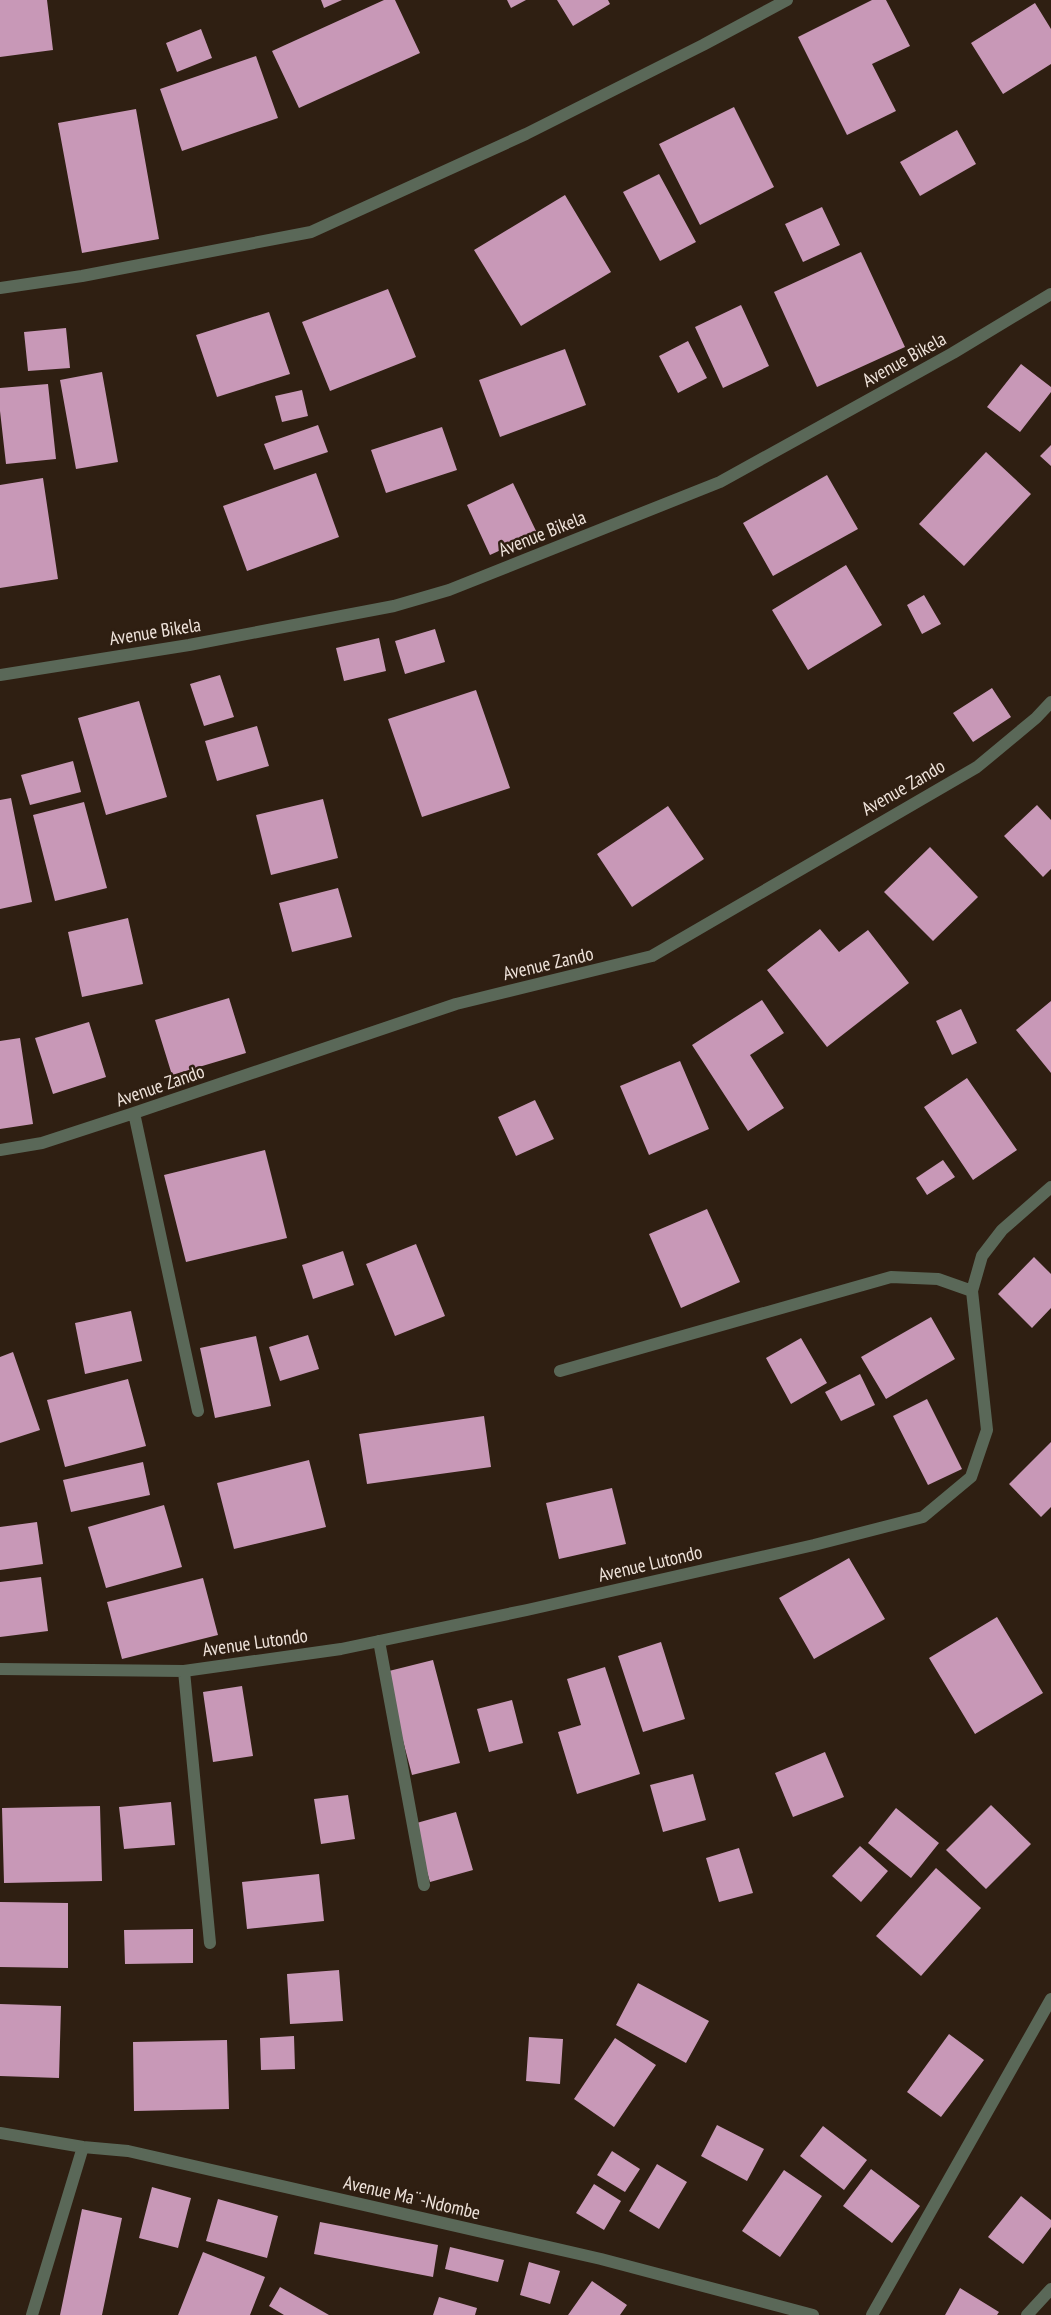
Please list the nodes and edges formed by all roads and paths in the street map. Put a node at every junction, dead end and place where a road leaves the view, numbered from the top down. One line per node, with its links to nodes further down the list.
1 (787, 0): 2 (street)
2 (0, 288)
3 (1051, 294): 4 (street, Avenue Bikela)
4 (0, 674)
5 (1051, 702): 6 (street, Avenue Zando)
6 (134, 1113): 7 (street, Avenue Zando); 11 (street)
7 (0, 1150)
8 (1051, 1187): 9 (street, Avenue Lutondo)
9 (972, 1291): 10 (street); 12 (street, Avenue Lutondo)
10 (560, 1371)
11 (198, 1411)
12 (379, 1641): 14 (street, Avenue Lutondo); 15 (street)
13 (0, 1668): 14 (street, Avenue Lutondo)
14 (184, 1671): 16 (street)
15 (424, 1886)
16 (210, 1943)
17 (1051, 1999): 23 (street)
18 (0, 2133): 19 (street, Avenue Ma¨-Ndombe)
19 (83, 2147): 21 (street); 22 (street, Avenue Ma¨-Ndombe)
20 (1051, 2289): 24 (street)
21 (32, 2315)
22 (813, 2315)
23 (872, 2315)
24 (1027, 2315)

